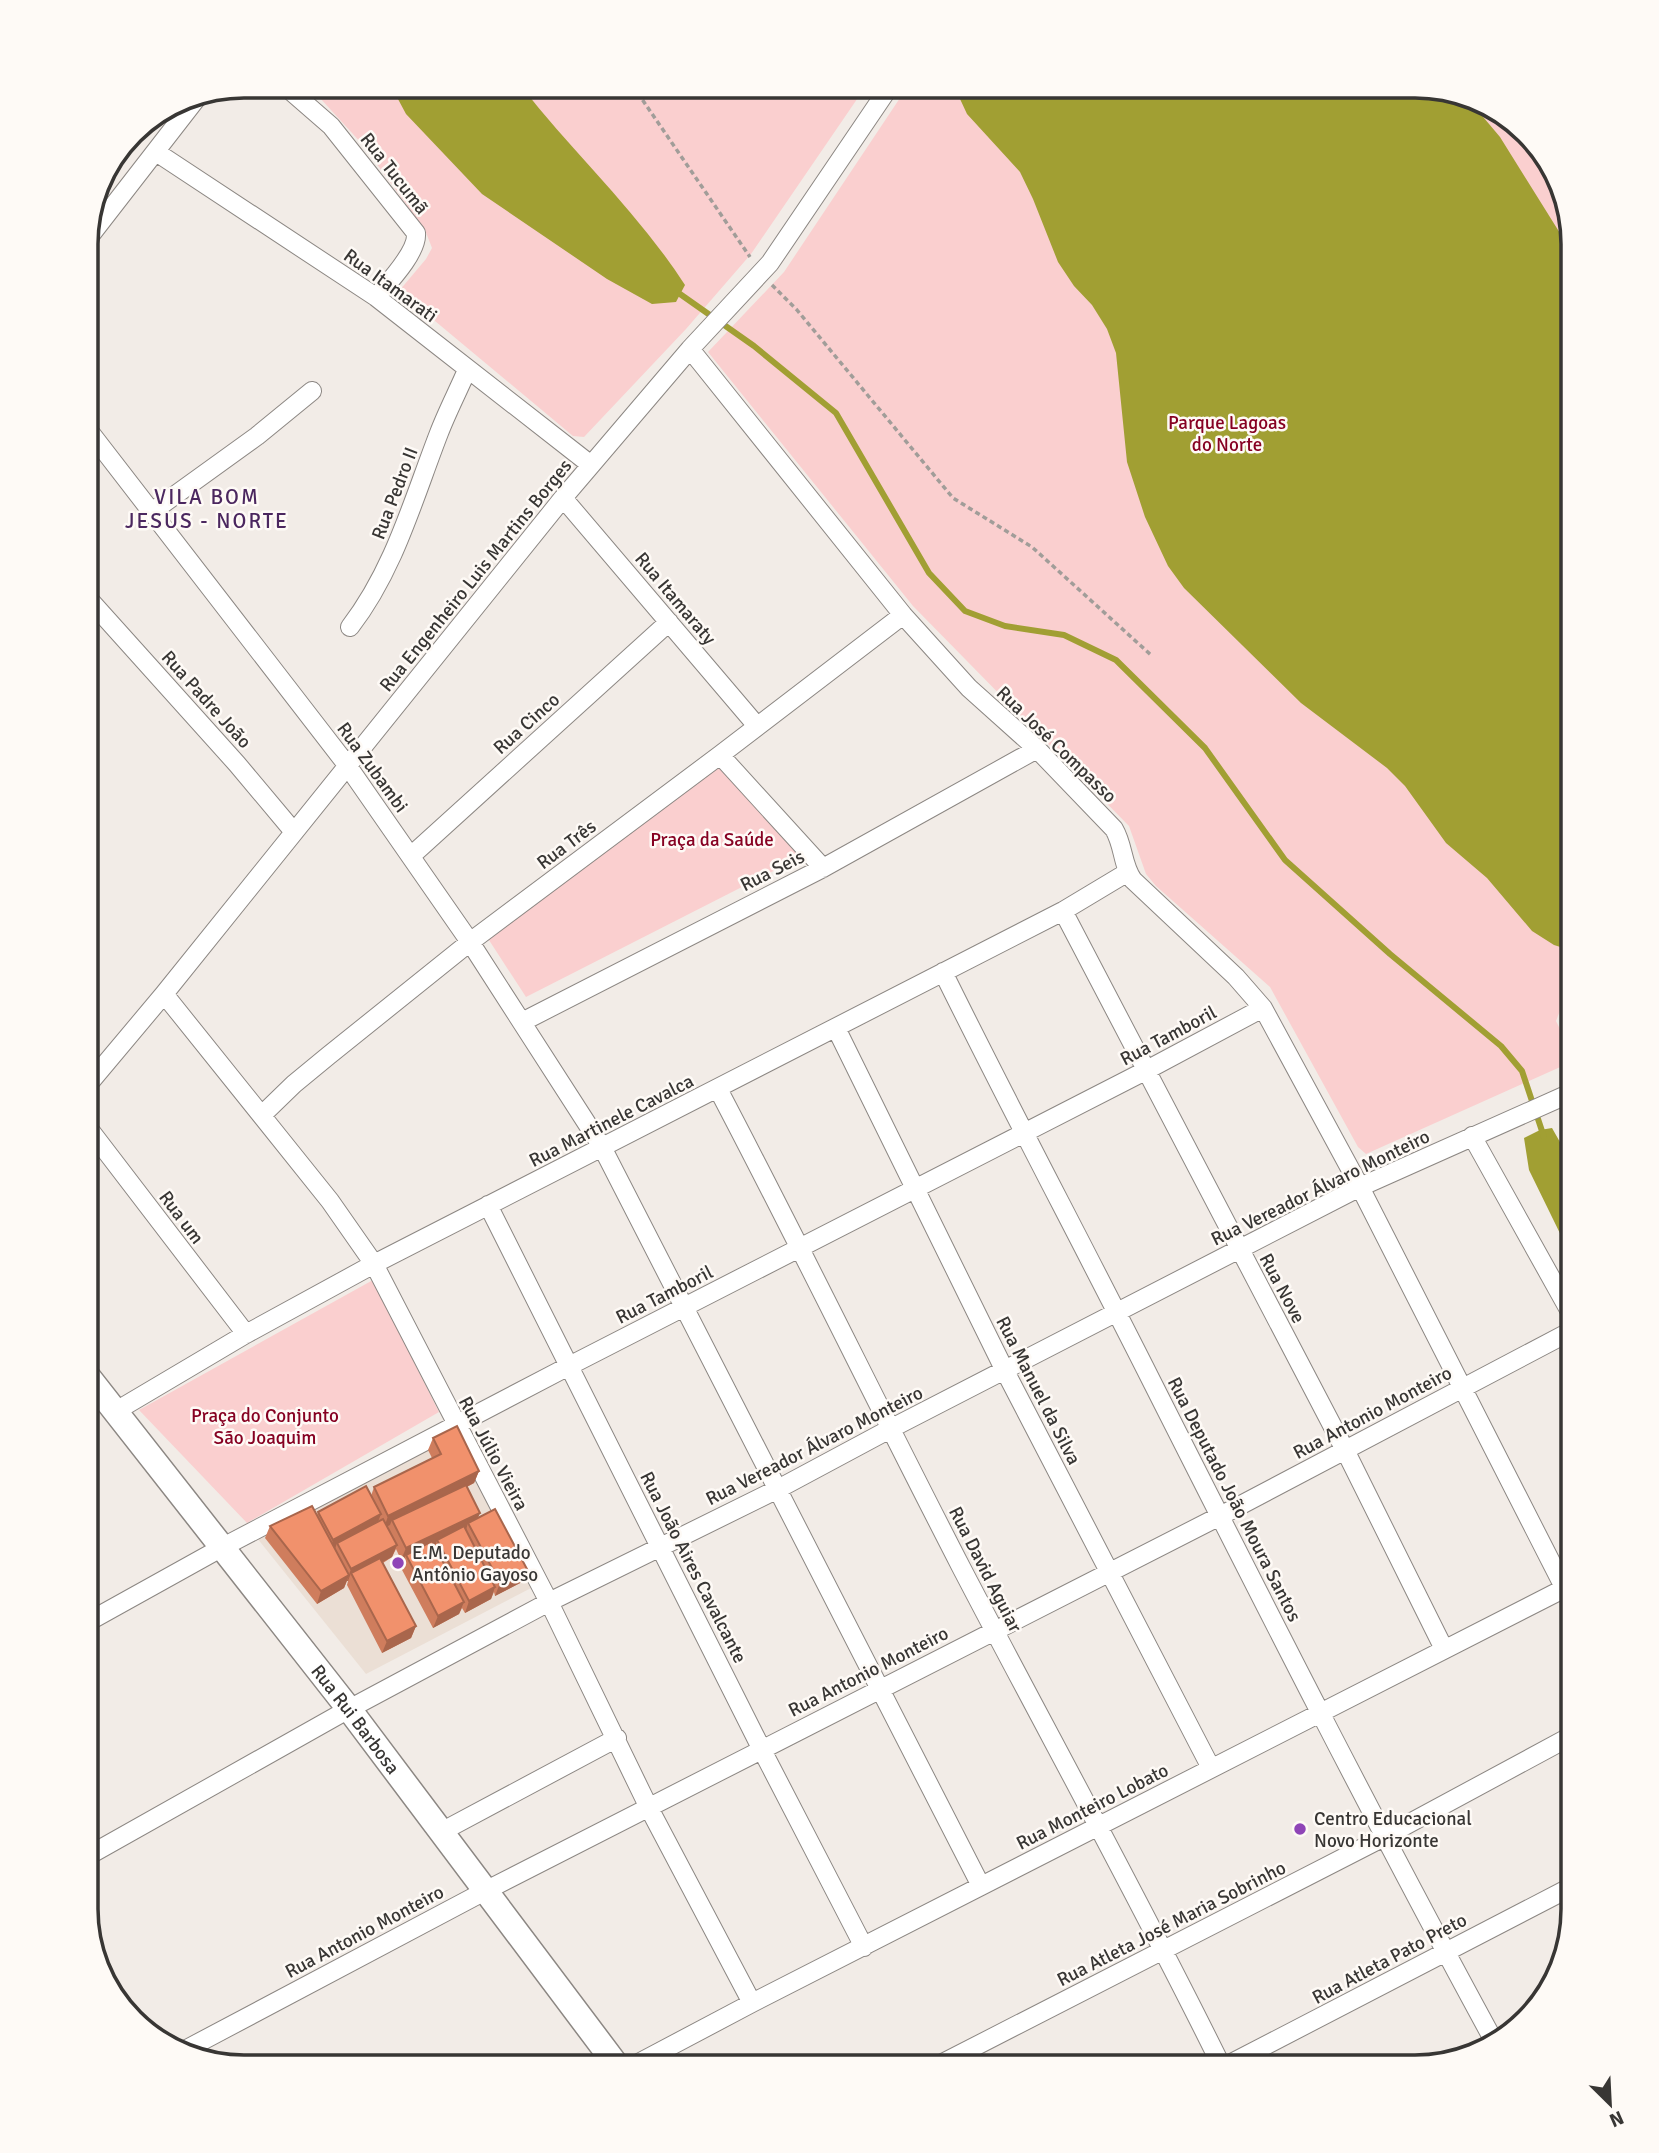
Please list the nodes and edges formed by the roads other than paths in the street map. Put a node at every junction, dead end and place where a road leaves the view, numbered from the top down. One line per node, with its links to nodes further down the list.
1 (299, 98): 6 (street, Rua Tucumã)
2 (882, 98): 7 (street, Rua Engenheiro Luis Martins Borges)
3 (189, 109): 4 (street)
4 (156, 152): 5 (street); 6 (street, Rua Itamarati)
5 (99, 224)
6 (376, 297): 8 (street, Rua Itamarati)
7 (696, 342): 11 (street, Rua Engenheiro Luis Martins Borges); 15 (street, Rua José Compasso)
8 (467, 370): 11 (street, Rua Itamarati); 17 (street, Rua Pedro II)
9 (312, 391): 13 (street)
10 (98, 442): 13 (street, Rua Zubambi)
11 (591, 465): 12 (street, Rua Engenheiro Luis Martins Borges)
12 (563, 498): 16 (street, Rua Itamaraty); 21 (street, Rua Engenheiro Luis Martins Borges)
13 (153, 511): 21 (street, Rua Zubambi)
14 (98, 609): 22 (street, Rua Padre João)
15 (903, 615): 18 (street, Rua Três); 19 (street, Rua José Compasso)
16 (669, 622): 18 (street, Rua Itamaraty); 23 (street, Rua Cinco)
17 (350, 627)
18 (757, 726): 20 (street, Rua Três)
19 (1037, 748): 24 (street, Rua Seis); 25 (street, Rua José Compasso)
20 (720, 755): 24 (street); 27 (street, Rua Três)
21 (347, 765): 22 (street, Rua Engenheiro Luis Martins Borges); 23 (street, Rua Zubambi)
22 (294, 832): 29 (street, Rua Engenheiro Luis Martins Borges)
23 (411, 856): 27 (street, Rua Zubambi)
24 (823, 868): 31 (street, Rua Seis)
25 (1128, 872): 26 (street, Rua Martinele Cavalca); 30 (street, Rua José Compasso)
26 (1063, 911): 28 (street, Rua Martinele Cavalca); 33 (street, Rua Nove)
27 (470, 942): 31 (street, Rua Zubambi); 37 (street, Rua Três)
28 (943, 972): 32 (street, Rua Martinele Cavalca); 38 (street, Rua Deputado João Moura Santos)
29 (164, 993): 34 (street, Rua Engenheiro Luis Martins Borges); 37 (street, Rua Júlio Vieira)
30 (1263, 1008): 33 (street, Rua Tamboril); 42 (street, Rua José Compasso)
31 (522, 1022): 41 (street, Rua Zubambi)
32 (836, 1028): 35 (street, Rua Martinele Cavalca); 43 (street, Rua Manuel da Silva)
33 (1145, 1071): 38 (street, Rua Tamboril); 46 (street, Rua Nove)
34 (98, 1073)
35 (718, 1088): 41 (street, Rua Martinele Cavalca); 45 (street, Rua David Aguiar)
36 (1561, 1097): 39 (street, Rua Vereador Álvaro Monteiro)
37 (262, 1115): 47 (street, Rua Júlio Vieira)
38 (1022, 1133): 43 (street, Rua Tamboril); 50 (street, Rua Deputado João Moura Santos)
39 (1472, 1136): 42 (street, Rua Vereador Álvaro Monteiro); 48 (street)
40 (98, 1141): 51 (street, Rua um)
41 (602, 1147): 44 (street, Rua Martinele Cavalca); 49 (street, Rua Zubambi)
42 (1360, 1186): 46 (street, Rua Vereador Álvaro Monteiro); 55 (street)
43 (914, 1189): 45 (street, Rua Tamboril); 54 (street, Rua Manuel da Silva)
44 (488, 1205): 47 (street, Rua Martinele Cavalca); 53 (street, Rua João Aires Cavalcante)
45 (801, 1247): 49 (street, Rua Tamboril); 59 (street, Rua David Aguiar)
46 (1238, 1250): 50 (street, Rua Vereador Álvaro Monteiro); 60 (street, Rua Nove)
47 (374, 1264): 51 (street, Rua Martinele Cavalca); 58 (street, Rua Júlio Vieira)
48 (1561, 1295)
49 (684, 1309): 53 (street, Rua Tamboril); 61 (street, Rua Zubambi)
50 (1117, 1313): 54 (street, Rua Vereador Álvaro Monteiro); 62 (street, Rua Deputado João Moura Santos)
51 (246, 1334): 57 (street, Rua Martinele Cavalca)
52 (1561, 1336): 55 (street, Rua Antonio Monteiro)
53 (569, 1366): 58 (street, Rua Tamboril); 64 (street, Rua João Aires Cavalcante)
54 (1004, 1371): 59 (street, Rua Vereador Álvaro Monteiro); 65 (street, Rua Manuel da Silva)
55 (1462, 1388): 60 (street, Rua Antonio Monteiro); 66 (street)
56 (98, 1390): 57 (street, Rua Rui Barbosa)
57 (116, 1410): 63 (street, Rua Rui Barbosa)
58 (456, 1425): 63 (street, Rua Tamboril); 68 (street, Rua Júlio Vieira)
59 (890, 1429): 61 (street, Rua Vereador Álvaro Monteiro); 70 (street, Rua David Aguiar)
60 (1345, 1450): 62 (street, Rua Antonio Monteiro); 71 (street, Rua Nove)
61 (778, 1489): 64 (street, Rua Vereador Álvaro Monteiro); 72 (street, Rua Zubambi)
62 (1220, 1516): 65 (street, Rua Antonio Monteiro); 74 (street, Rua Deputado João Moura Santos)
63 (221, 1548): 69 (street, Rua Tamboril); 73 (street, Rua Rui Barbosa)
64 (660, 1548): 68 (street, Rua Vereador Álvaro Monteiro); 77 (street, Rua João Aires Cavalcante)
65 (1109, 1572): 70 (street, Rua Antonio Monteiro); 78 (street, Rua Manuel da Silva)
66 (1561, 1572)
67 (1561, 1591): 71 (street, Rua Monteiro Lobato)
68 (549, 1602): 73 (street, Rua Vereador Álvaro Monteiro); 75 (street, Rua Júlio Vieira)
69 (98, 1616)
70 (994, 1630): 72 (street, Rua Antonio Monteiro); 80 (street, Rua David Aguiar)
71 (1444, 1649): 74 (street, Rua Monteiro Lobato)
72 (878, 1689): 77 (street, Rua Antonio Monteiro); 84 (street, Rua Zubambi)
73 (349, 1709): 81 (street, Rua Rui Barbosa); 83 (street, Rua Vereador Álvaro Monteiro)
74 (1320, 1714): 78 (street, Rua Monteiro Lobato); 82 (street, Rua Deputado João Moura Santos)
75 (617, 1738): 79 (street, Rua Júlio Vieira); 81 (street)
76 (1561, 1741): 82 (street, Rua Atleta José Maria Sobrinho)
77 (762, 1750): 79 (street, Rua Antonio Monteiro); 87 (street, Rua João Aires Cavalcante)
78 (1212, 1768): 80 (street, Rua Monteiro Lobato)
79 (649, 1808): 85 (street, Rua Antonio Monteiro); 90 (street, Rua Júlio Vieira)
80 (1098, 1827): 84 (street, Rua Monteiro Lobato); 88 (street, Rua David Aguiar)
81 (441, 1832): 85 (street, Rua Rui Barbosa)
82 (1384, 1837): 88 (street, Rua Atleta José Maria Sobrinho); 89 (street, Rua Deputado João Moura Santos)
83 (98, 1850)
84 (981, 1886): 87 (street, Rua Monteiro Lobato)
85 (485, 1891): 92 (street, Rua Antonio Monteiro); 93 (street, Rua Rui Barbosa)
86 (1561, 1892): 89 (street, Rua Atleta Pato Preto)
87 (864, 1947): 90 (street, Rua Monteiro Lobato)
88 (1164, 1950): 95 (street, Rua Atleta José Maria Sobrinho); 96 (street, Rua David Aguiar)
89 (1445, 1952): 91 (street, Rua Deputado João Moura Santos); 97 (street, Rua Atleta Pato Preto)
90 (752, 2003): 94 (street, Rua Monteiro Lobato)
91 (1490, 2034)
92 (193, 2046)
93 (609, 2055)
94 (654, 2055)
95 (958, 2055)
96 (1217, 2055)
97 (1246, 2055)

